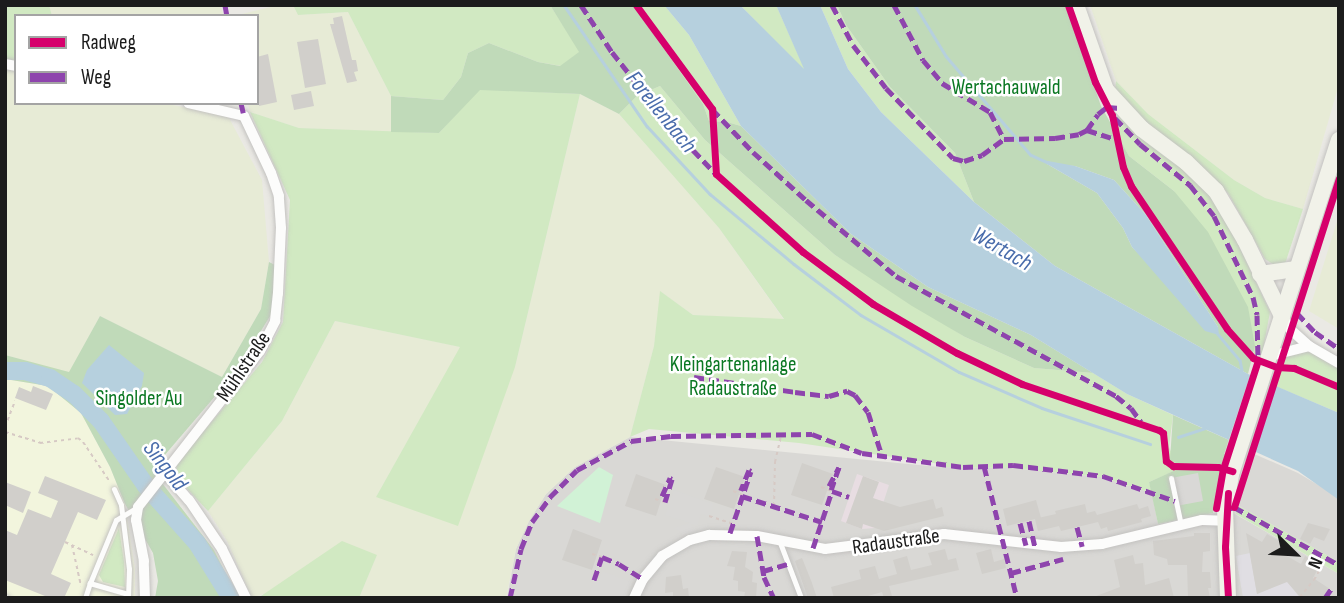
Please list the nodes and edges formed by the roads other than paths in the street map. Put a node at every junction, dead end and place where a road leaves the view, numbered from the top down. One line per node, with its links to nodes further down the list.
1 (1076, 5): 5 (street)
2 (197, 105): 10 (street, Mühlstraße)
3 (1339, 140): 4 (street)
4 (1297, 269): 5 (street); 6 (street)
5 (1260, 274): 6 (street)
6 (1282, 316): 7 (street); 8 (street)
7 (1309, 346): 8 (street); 9 (street)
8 (1269, 356): 15 (street)
9 (1339, 363)
10 (166, 474): 13 (street, Mühlstraße); 22 (street)
11 (1171, 478): 16 (lane)
12 (114, 489): 14 (lane)
13 (141, 503): 14 (lane); 21 (street)
14 (121, 515): 18 (lane); 19 (lane)
15 (1225, 521): 16 (street, Radaustraße); 25 (street)
16 (1181, 525): 17 (street, Radaustraße)
17 (779, 540): 23 (street, Radaustraße); 24 (lane)
18 (90, 583): 19 (lane); 20 (lane)
19 (128, 596)
20 (85, 598)
21 (145, 598)
22 (246, 598)
23 (634, 598)
24 (801, 598)
25 (1228, 598)

